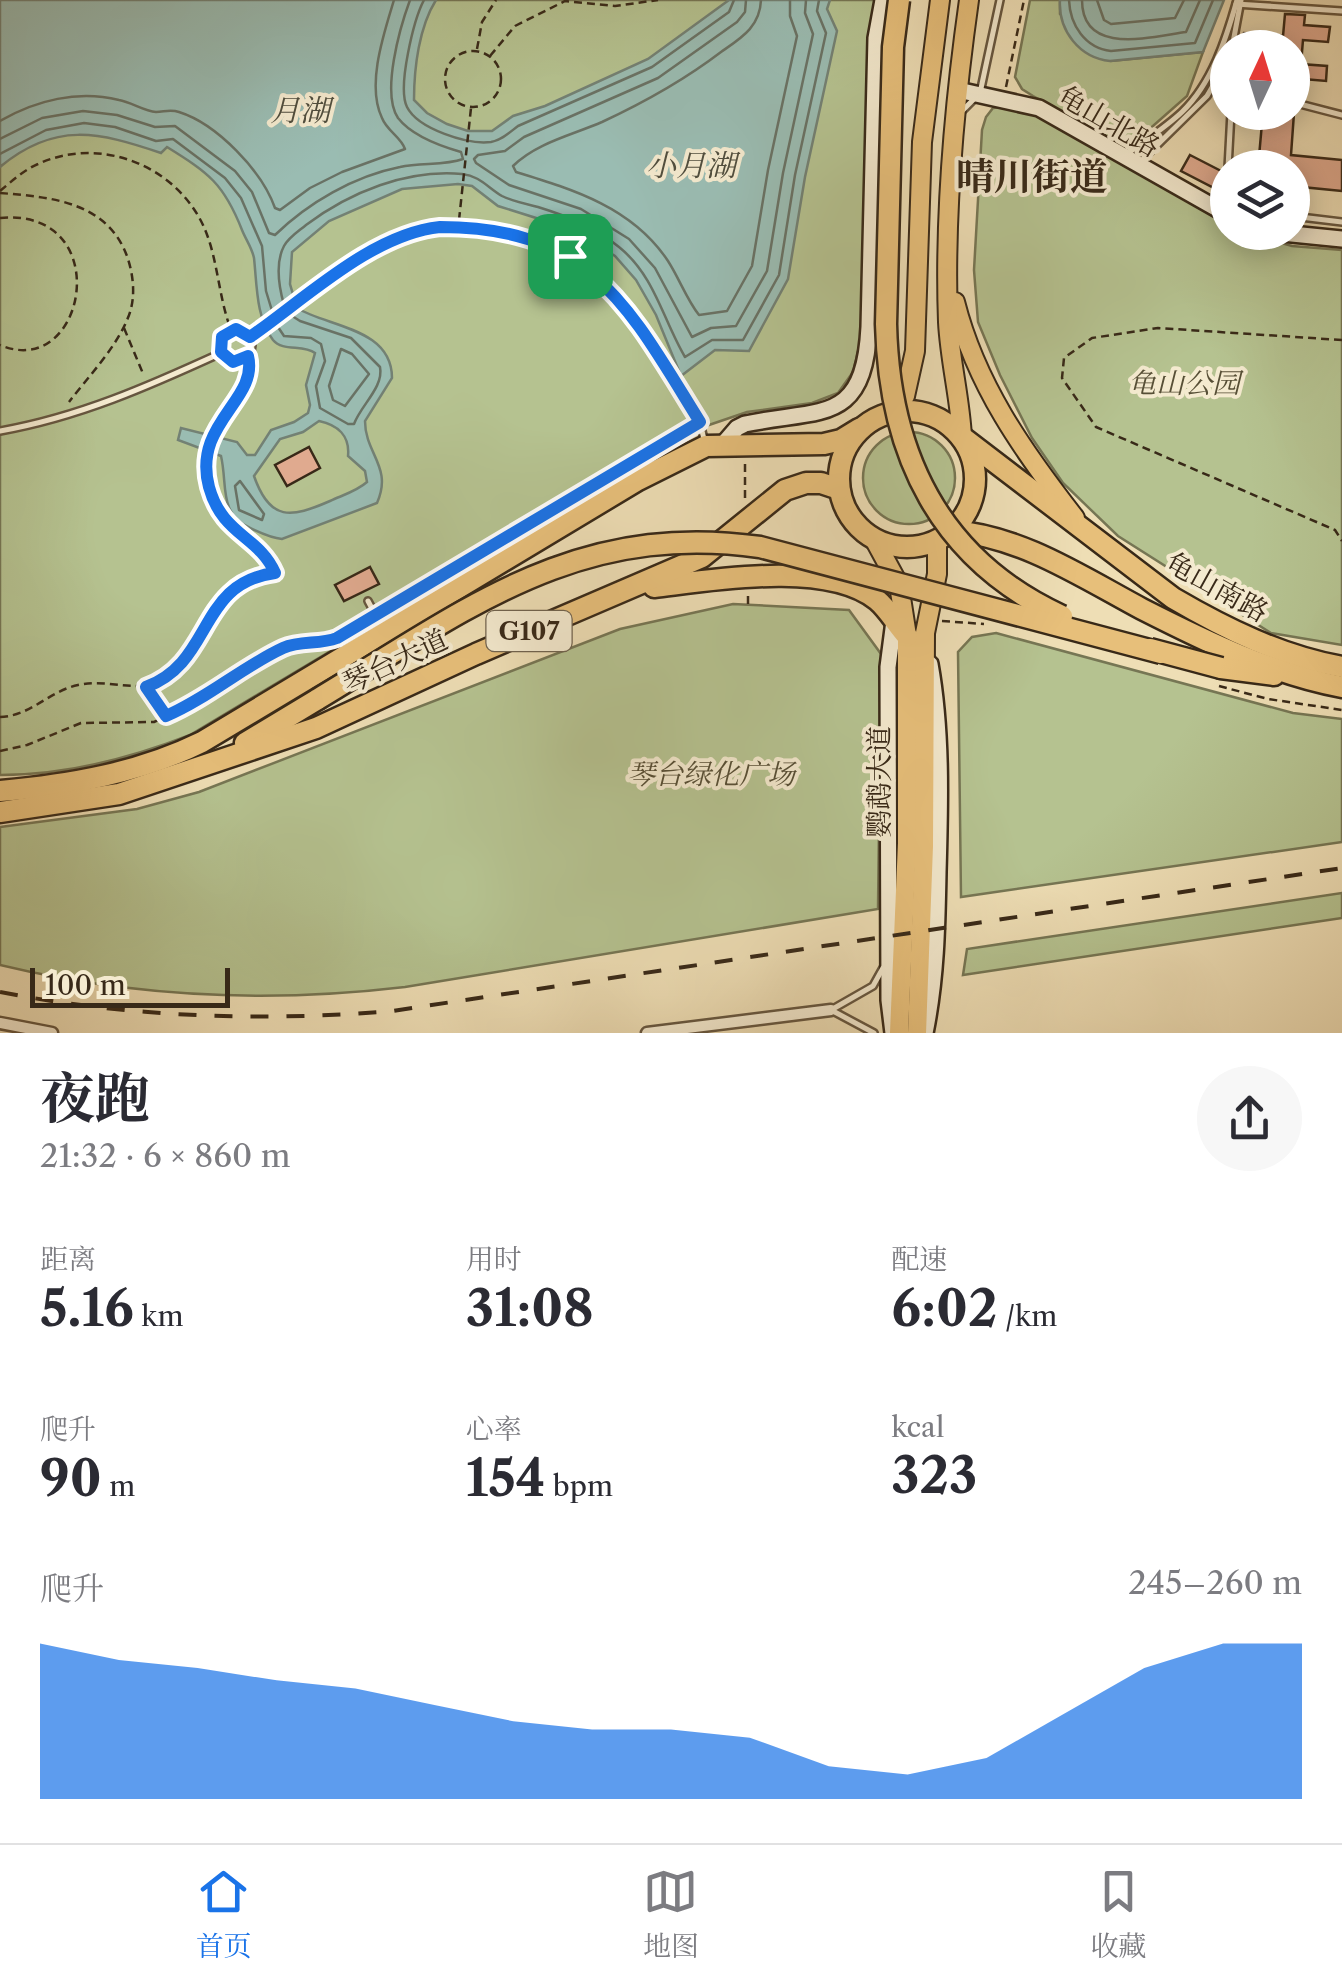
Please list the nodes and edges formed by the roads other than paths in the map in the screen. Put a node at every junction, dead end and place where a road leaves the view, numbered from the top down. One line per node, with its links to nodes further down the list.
1 (883, 0): 28 (main road)
2 (899, 0): 37 (highway, bridge)
3 (940, 0): 24 (main road)
4 (969, 0): 10 (main road)
5 (1000, 0): 11 (lane)
6 (1239, 2): 7 (lane); 8 (lane); 15 (lane)
7 (1342, 11)
8 (1235, 30)
9 (1210, 89): 15 (lane)
10 (958, 90): 11 (main road, 龟山北路); 14 (main road)
11 (980, 94): 14 (lane); 15 (main road, 龟山北路)
12 (1310, 106): 13 (lane)
13 (1342, 114)
14 (956, 116): 21 (main road)
15 (1131, 161): 16 (main road, 龟山北路)
16 (1210, 205)
17 (1310, 218): 18 (lane)
18 (1342, 222)
19 (1310, 236): 20 (main road)
20 (1342, 239)
21 (946, 268): 27 (main road); 30 (main road)
22 (250, 337): 23 (lane); 23 (lane); 28 (lane)
23 (221, 352): 26 (lane)
24 (889, 412): 25 (highway, G107); 27 (highway)
25 (860, 429): 28 (highway, 琴台大道 / G107); 29 (highway)
26 (0, 431)
27 (962, 437): 30 (highway, 龟山南路); 31 (highway)
28 (715, 444): 35 (highway, 琴台大道 / G107)
29 (839, 490): 32 (highway); 33 (highway, 琴台大道 / G107)
30 (1082, 526): 38 (highway, 龟山南路)
31 (945, 536): 32 (highway); 36 (main road, 鹦鹉大道); 39 (highway)
32 (874, 539): 36 (main road, 鹦鹉大道)
33 (628, 590): 36 (highway); 41 (highway, 琴台大道 / G107)
34 (368, 601): 35 (lane)
35 (380, 624): 42 (highway, 琴台大道 / G107)
36 (913, 628): 44 (main road); 50 (main road, 鹦鹉大道); 51 (main road, 鹦鹉大道); 52 (main road)
37 (1161, 653): 39 (highway, bridge); 41 (highway, bridge)
38 (1342, 666)
39 (1306, 679): 40 (highway)
40 (1342, 687)
41 (204, 767): 43 (highway, 琴台大道 / G107)
42 (0, 791)
43 (0, 812)
44 (889, 956): 45 (lane); 50 (main road)
45 (831, 1010): 48 (street); 49 (lane)
46 (0, 1023): 47 (street)
47 (52, 1033)
48 (647, 1033)
49 (874, 1033)
50 (896, 1033)
51 (917, 1033)
52 (925, 1033)

